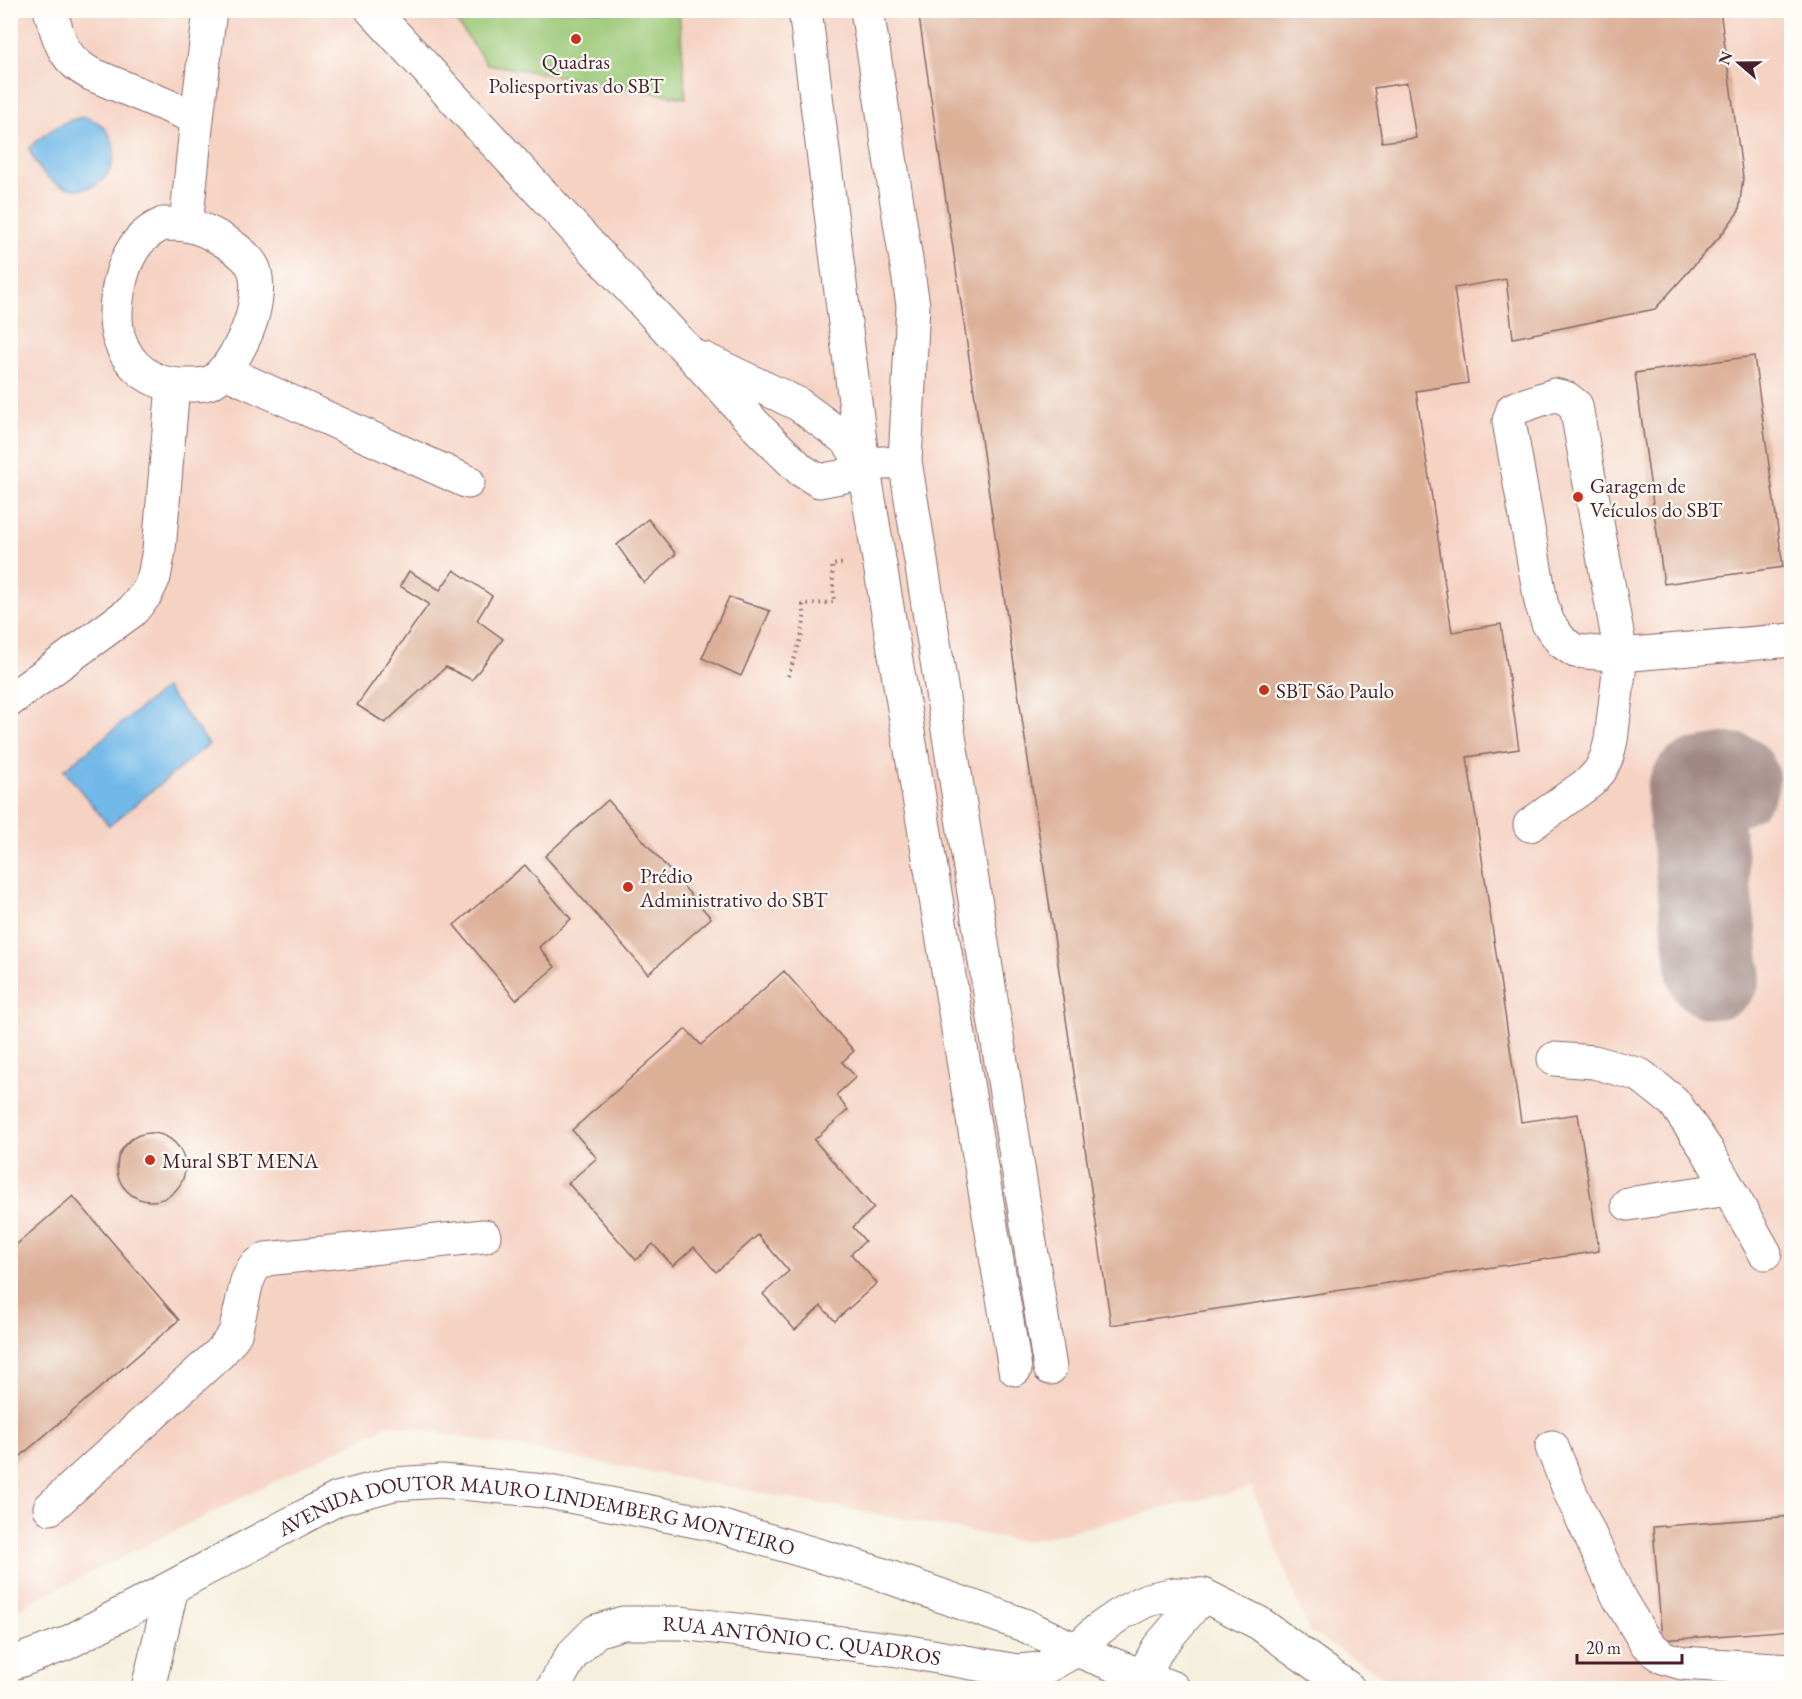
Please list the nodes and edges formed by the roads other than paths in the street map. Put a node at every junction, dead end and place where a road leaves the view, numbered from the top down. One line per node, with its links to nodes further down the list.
1 (50, 10): 6 (street)
2 (210, 10): 6 (street)
3 (372, 10): 8 (street)
4 (805, 10): 12 (street)
5 (867, 10): 11 (street)
6 (196, 118): 7 (street)
7 (186, 225): 9 (street); 10 (street)
8 (689, 352): 12 (street); 12 (street)
9 (223, 371): 10 (street); 13 (street)
10 (173, 385): 16 (street)
11 (905, 461): 12 (street); 23 (street)
12 (863, 464): 24 (street)
13 (468, 482)
14 (1791, 640): 15 (street)
15 (1622, 655): 15 (street); 17 (street)
16 (10, 700)
17 (1530, 825)
18 (1554, 1059): 19 (street)
19 (1728, 1189): 20 (street); 22 (street)
20 (1628, 1204)
21 (484, 1236): 26 (street)
22 (1765, 1253)
23 (1050, 1368)
24 (1015, 1369)
25 (1552, 1447): 31 (street)
26 (50, 1508)
27 (172, 1587): 29 (street, AVENIDA DOUTOR MAURO LINDEMBERG MONTEIRO); 30 (street, AVENIDA DOUTOR MAURO LINDEMBERG MONTEIRO); 34 (street)
28 (1203, 1595): 29 (street); 32 (street); 37 (street)
29 (1076, 1650): 32 (street, AVENIDA DOUTOR MAURO LINDEMBERG MONTEIRO); 33 (street, RUA ANTÔNIO C. QUADROS)
30 (10, 1662)
31 (1791, 1670)
32 (1143, 1676): 36 (street, AVENIDA DOUTOR MAURO LINDEMBERG MONTEIRO)
33 (1020, 1680): 35 (street, RUA ANTÔNIO C. QUADROS)
34 (148, 1689)
35 (553, 1689)
36 (1173, 1689)
37 (1348, 1689)

